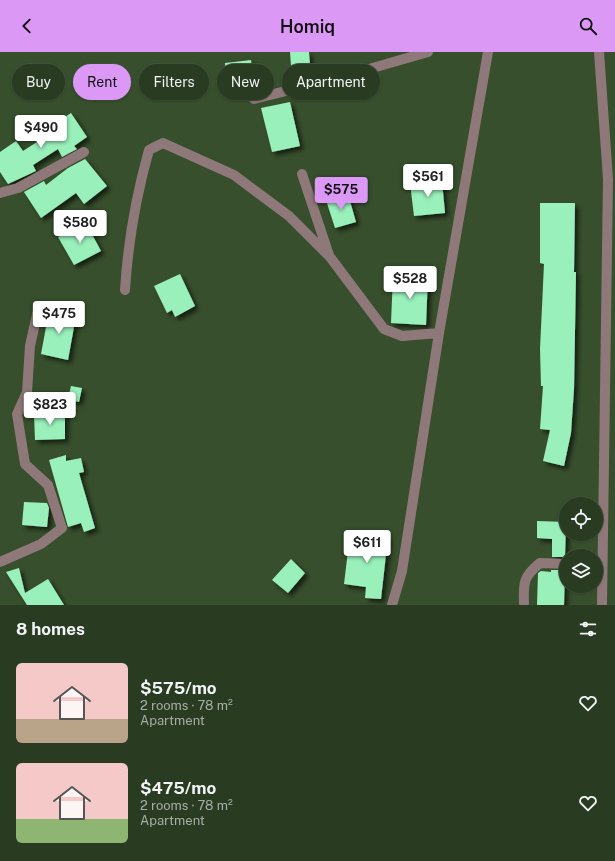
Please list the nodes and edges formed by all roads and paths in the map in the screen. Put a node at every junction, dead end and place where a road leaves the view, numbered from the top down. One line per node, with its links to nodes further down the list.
1 (428, 52): 4 (street)
2 (488, 52): 11 (street)
3 (599, 52): 12 (street)
4 (274, 94)
5 (84, 152): 7 (street)
6 (302, 174): 8 (street)
7 (0, 193)
8 (330, 257): 9 (street); 11 (street)
9 (125, 290)
10 (38, 314): 13 (street)
11 (439, 333): 17 (street)
12 (599, 549)
13 (0, 562)
14 (559, 564): 16 (street)
15 (601, 593): 18 (street)
16 (524, 603)
17 (392, 605)
18 (602, 605)

